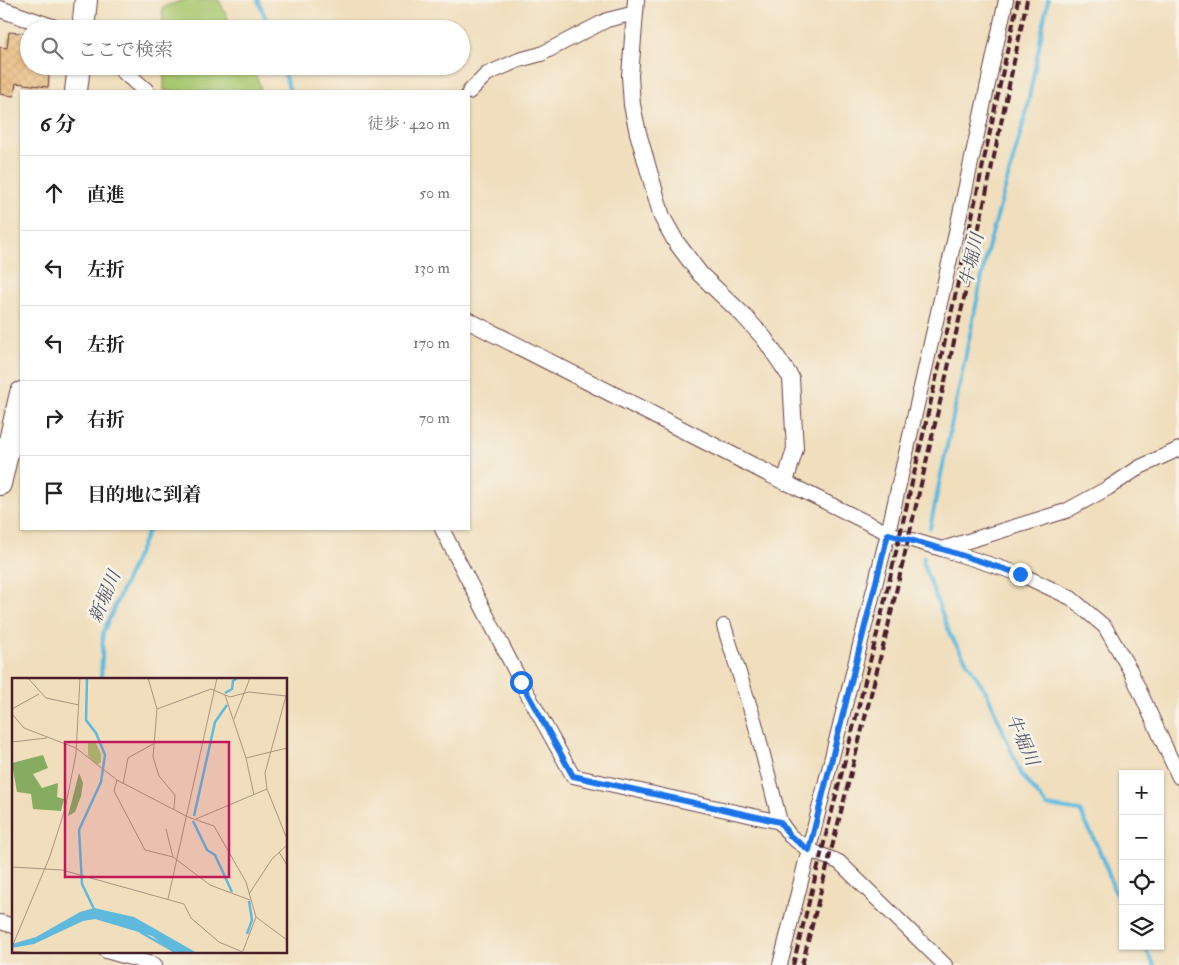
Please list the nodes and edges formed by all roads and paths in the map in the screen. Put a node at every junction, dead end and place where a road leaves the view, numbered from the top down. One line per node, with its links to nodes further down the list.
1 (86, 0): 6 (highway)
2 (1006, 0): 18 (street)
3 (635, 7): 11 (street); 15 (street)
4 (0, 9): 5 (street)
5 (32, 20)
6 (84, 20)
7 (78, 75): 9 (highway)
8 (128, 75): 10 (street)
9 (76, 90)
10 (145, 90)
11 (470, 91)
12 (470, 322): 15 (street)
13 (20, 397): 16 (highway)
14 (1179, 449): 19 (street)
15 (785, 482): 18 (street)
16 (0, 484)
17 (443, 530): 22 (street)
18 (888, 534): 19 (street); 23 (street)
19 (942, 549): 21 (street)
20 (724, 626): 22 (street)
21 (1179, 777)
22 (780, 822): 23 (street)
23 (809, 850): 26 (street); 27 (street)
24 (110, 952): 25 (street)
25 (155, 965)
26 (780, 965)
27 (945, 965)

